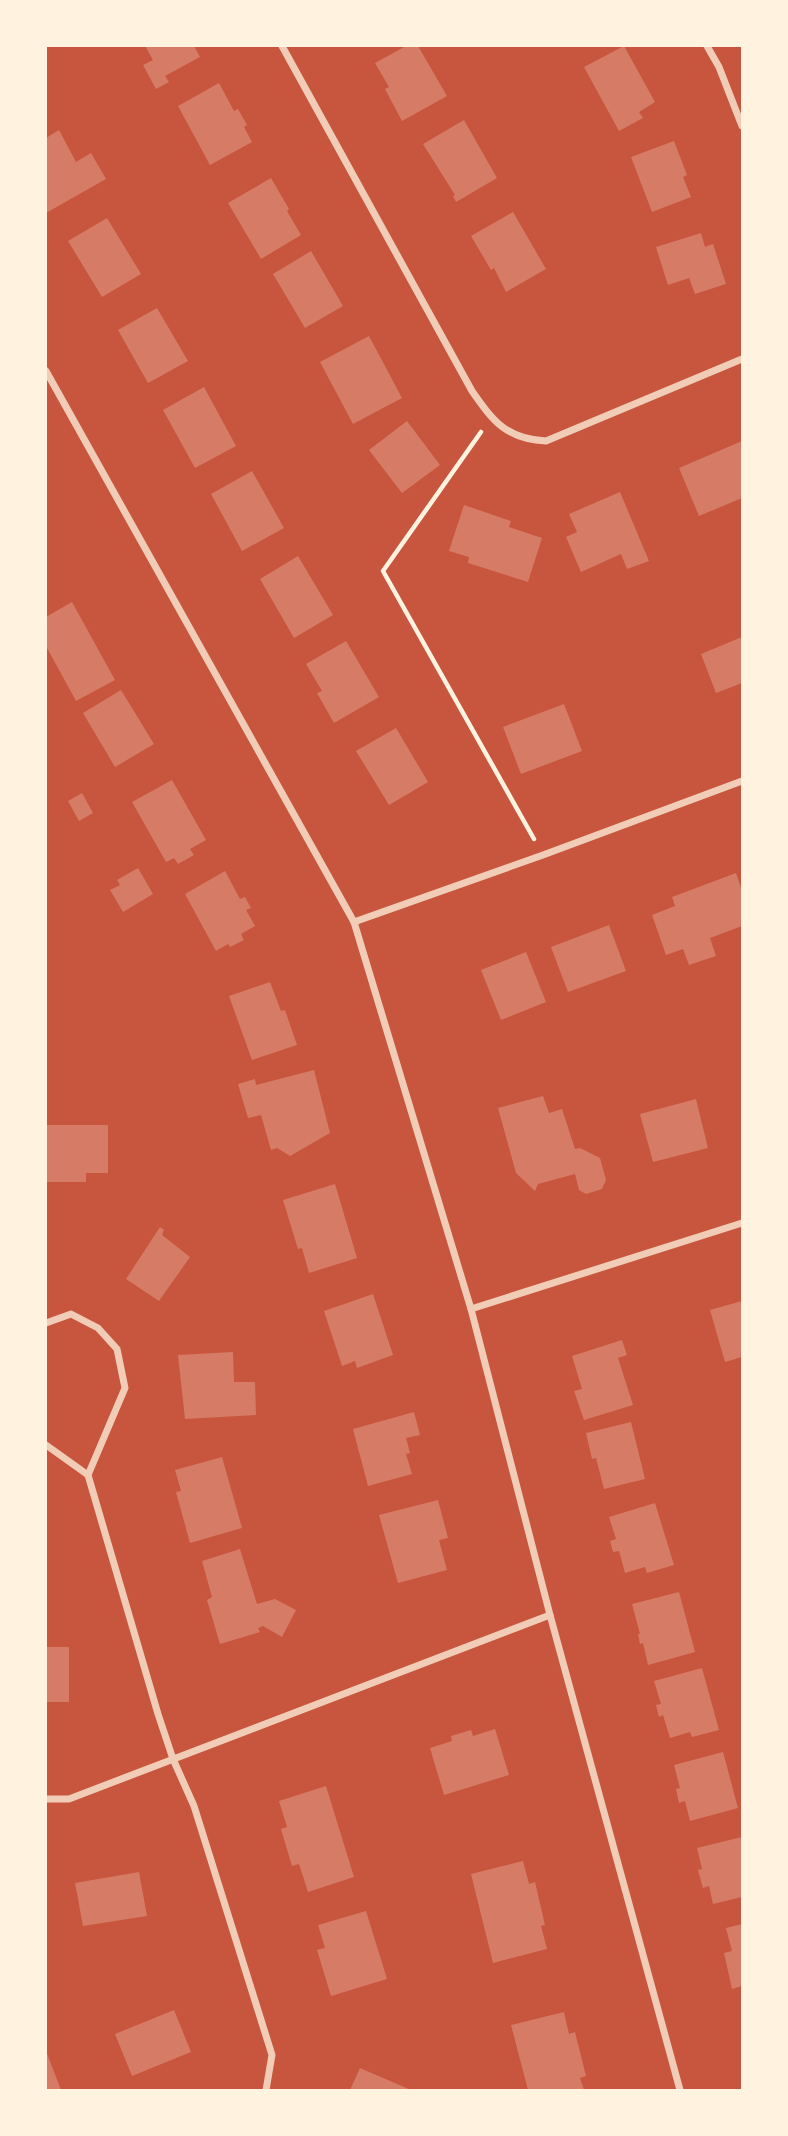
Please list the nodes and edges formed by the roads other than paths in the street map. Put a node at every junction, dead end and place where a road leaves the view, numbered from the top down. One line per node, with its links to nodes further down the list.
1 (282, 46): 4 (street)
2 (707, 46): 3 (street)
3 (743, 126)
4 (743, 359)
5 (46, 371): 7 (street)
6 (743, 781): 7 (street)
7 (354, 922): 9 (street)
8 (743, 1223): 9 (street)
9 (471, 1308): 13 (street)
10 (46, 1323): 12 (street)
11 (46, 1445): 12 (street)
12 (88, 1475): 14 (street)
13 (550, 1615): 14 (street); 17 (street)
14 (173, 1759): 15 (street); 16 (street)
15 (46, 1799)
16 (266, 2091)
17 (680, 2091)

